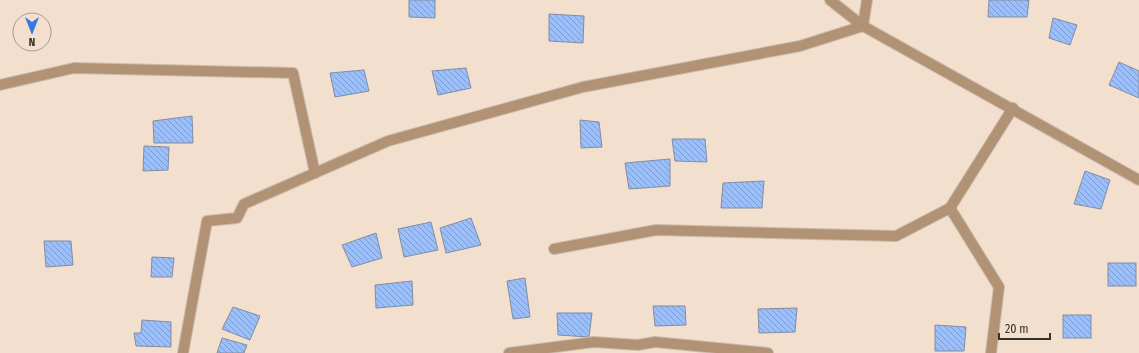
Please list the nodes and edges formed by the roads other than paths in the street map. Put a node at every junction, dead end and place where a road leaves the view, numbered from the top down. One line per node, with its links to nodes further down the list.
1 (830, 0): 3 (street)
2 (866, 0): 3 (street)
3 (863, 26): 5 (street); 6 (street)
4 (0, 85): 6 (street)
5 (1013, 108): 7 (street); 8 (street)
6 (315, 173): 10 (street)
7 (1139, 180)
8 (950, 208): 9 (street); 13 (street)
9 (554, 249)
10 (183, 353)
11 (509, 353): 12 (street)
12 (768, 353)
13 (991, 353)

